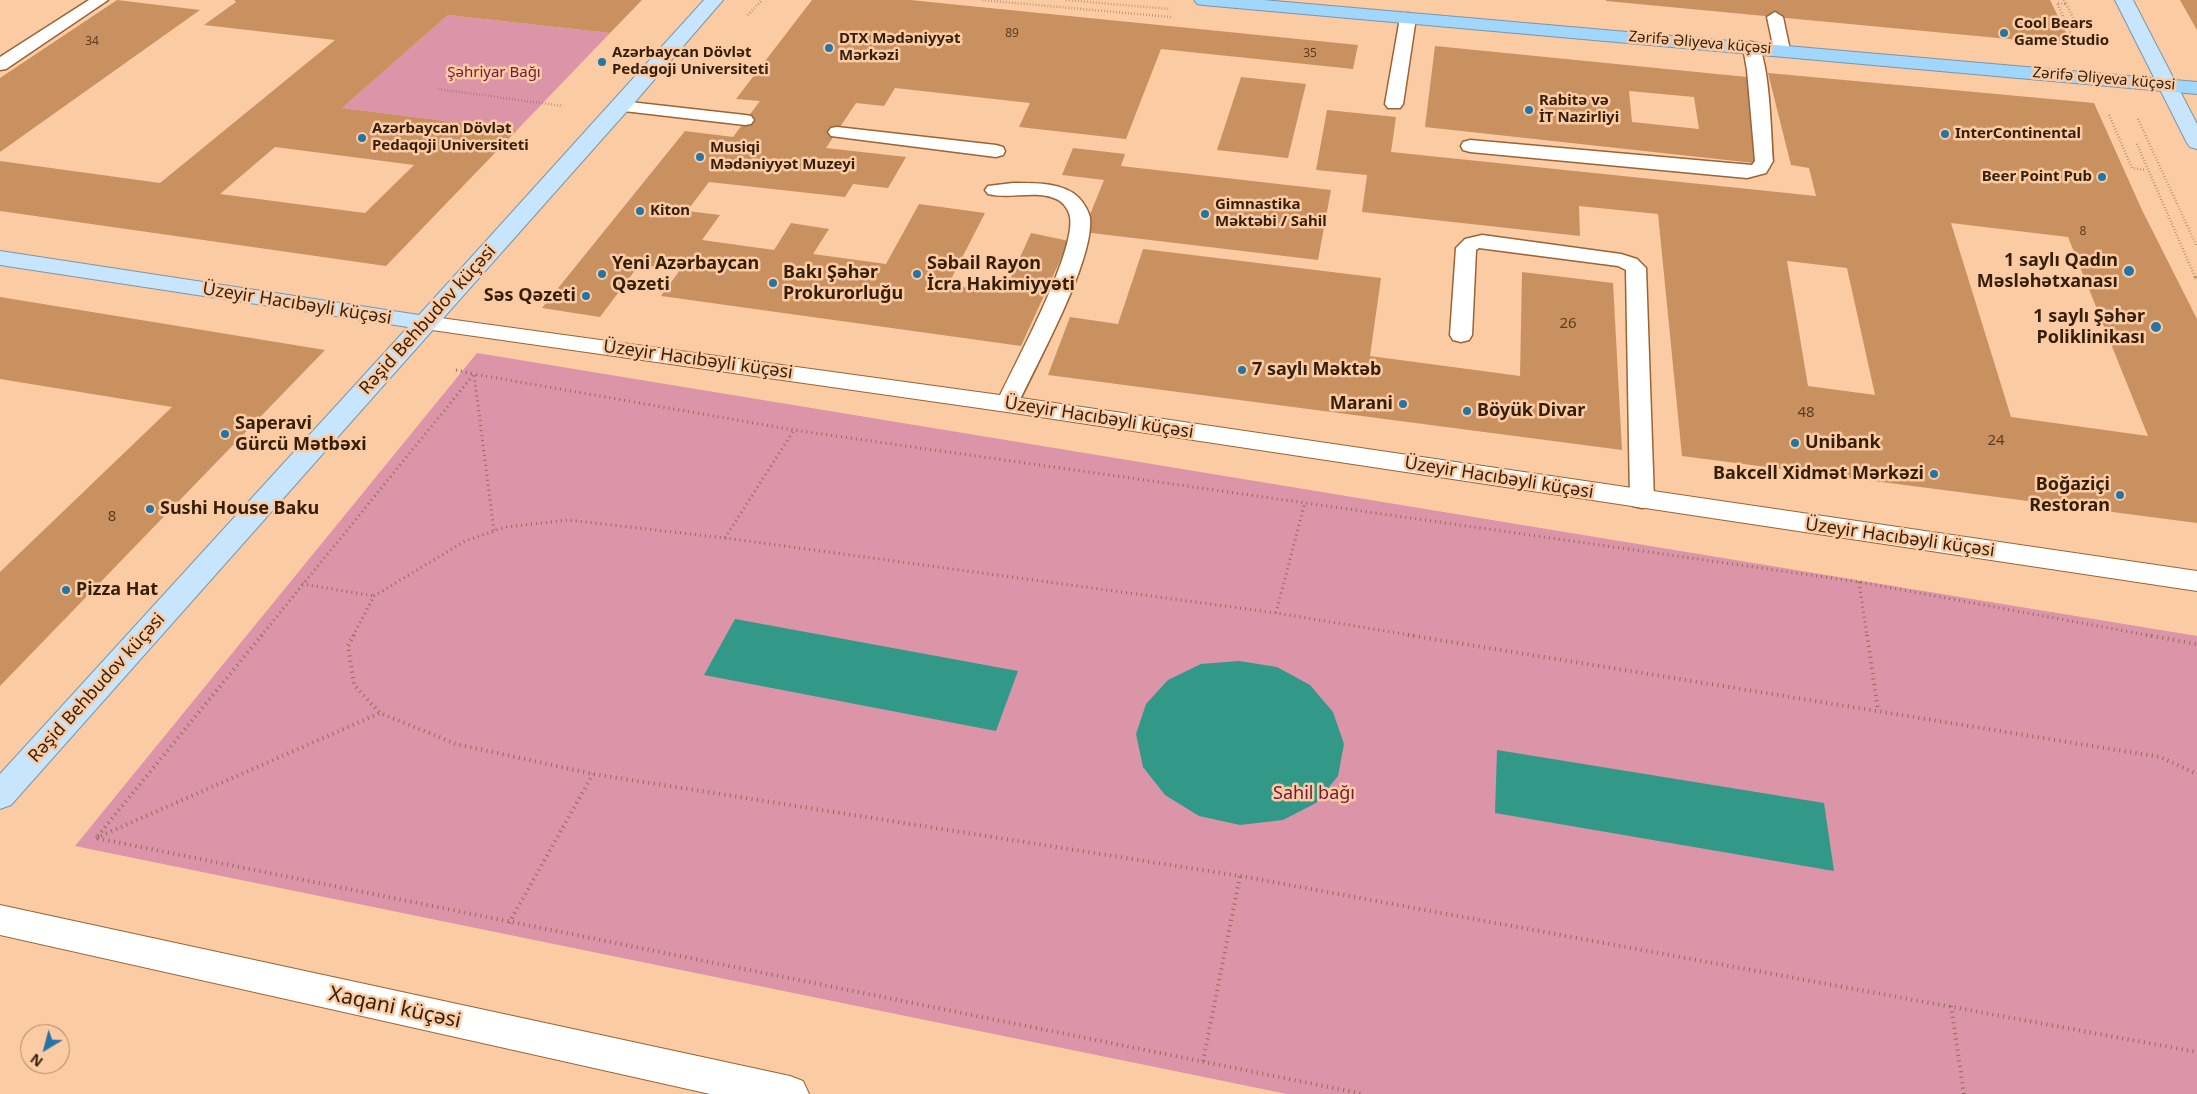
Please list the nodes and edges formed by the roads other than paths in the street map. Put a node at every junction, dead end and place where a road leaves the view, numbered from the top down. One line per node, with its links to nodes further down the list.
1 (100, 0): 10 (lane)
2 (714, 0): 14 (main road, Rəşid Behbudov küçəsi)
3 (1203, 0): 5 (highway, Zərifə Əliyeva küçəsi)
4 (2124, 0): 11 (main road)
5 (1239, 2): 7 (highway, Zərifə Əliyeva küçəsi)
6 (1776, 17): 9 (lane)
7 (1408, 18): 8 (highway, Zərifə Əliyeva küçəsi); 13 (lane)
8 (1751, 47): 9 (highway, Zərifə Əliyeva küçəsi); 18 (lane)
9 (1782, 50): 11 (highway, Zərifə Əliyeva küçəsi)
10 (0, 65)
11 (2166, 85): 12 (highway, Zərifə Əliyeva küçəsi); 17 (main road)
12 (2197, 88)
13 (1394, 104)
14 (621, 106): 15 (lane); 22 (main road, Rəşid Behbudov küçəsi)
15 (745, 120)
16 (837, 132): 19 (lane)
17 (2197, 143)
18 (1470, 146)
19 (996, 151)
20 (994, 190): 24 (lane)
21 (0, 258): 22 (main road, Üzeyir Hacıbəyli küçəsi)
22 (426, 323): 24 (street, Üzeyir Hacıbəyli küçəsi); 27 (main road, Rəşid Behbudov küçəsi)
23 (1461, 335): 25 (lane)
24 (1006, 404): 25 (street, Üzeyir Hacıbəyli küçəsi)
25 (1642, 500): 26 (street, Üzeyir Hacıbəyli küçəsi)
26 (2197, 581)
27 (0, 796)
28 (0, 920): 29 (street, Xaqani küçəsi)
29 (790, 1094)

